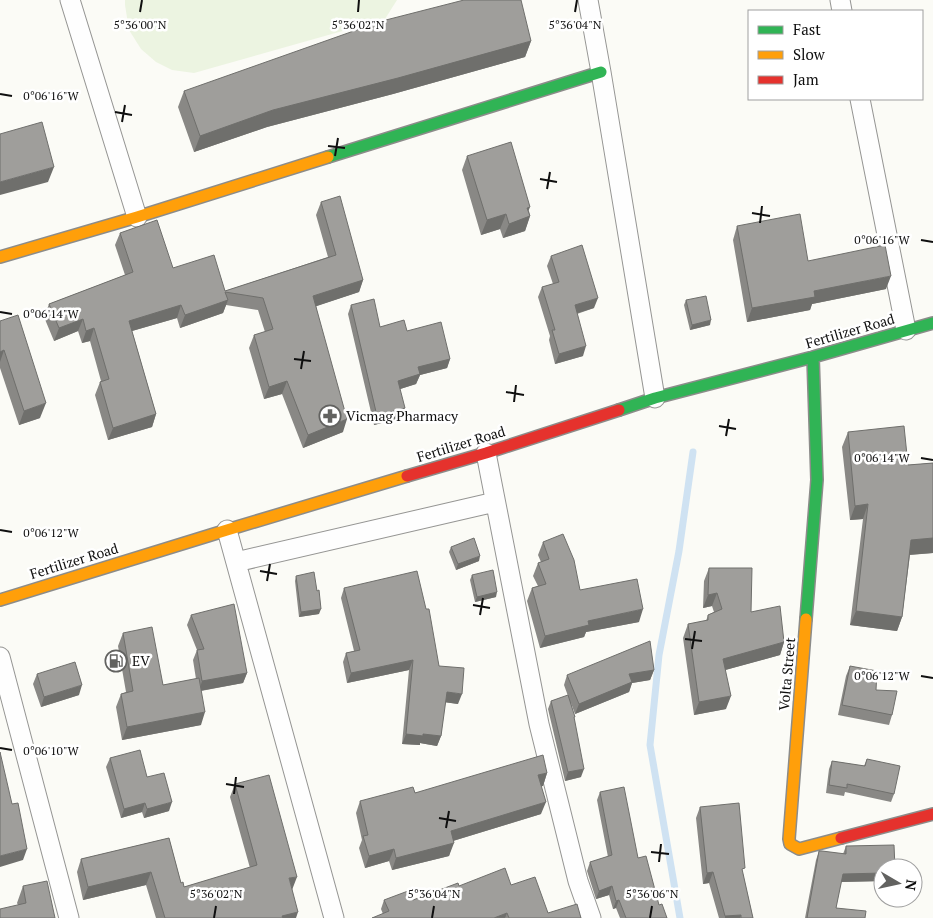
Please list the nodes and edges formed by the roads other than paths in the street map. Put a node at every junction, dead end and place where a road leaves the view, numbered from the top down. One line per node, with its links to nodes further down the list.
1 (70, 0): 5 (street)
2 (588, 0): 3 (street)
3 (601, 72): 5 (street); 10 (street)
4 (860, 100): 8 (street)
5 (137, 217): 6 (street)
6 (0, 257)
7 (933, 323): 8 (street, Fertilizer Road)
8 (906, 330): 9 (street, Fertilizer Road)
9 (813, 357): 10 (street, Fertilizer Road); 17 (street, Volta Street)
10 (654, 398): 11 (street, Fertilizer Road)
11 (486, 453): 12 (street); 13 (street, Fertilizer Road)
12 (495, 502): 14 (street); 20 (street)
13 (227, 530): 14 (street); 15 (street, Fertilizer Road)
14 (236, 562): 19 (street)
15 (0, 600)
16 (0, 657): 18 (street)
17 (933, 814)
18 (69, 918)
19 (334, 918)
20 (591, 918)

